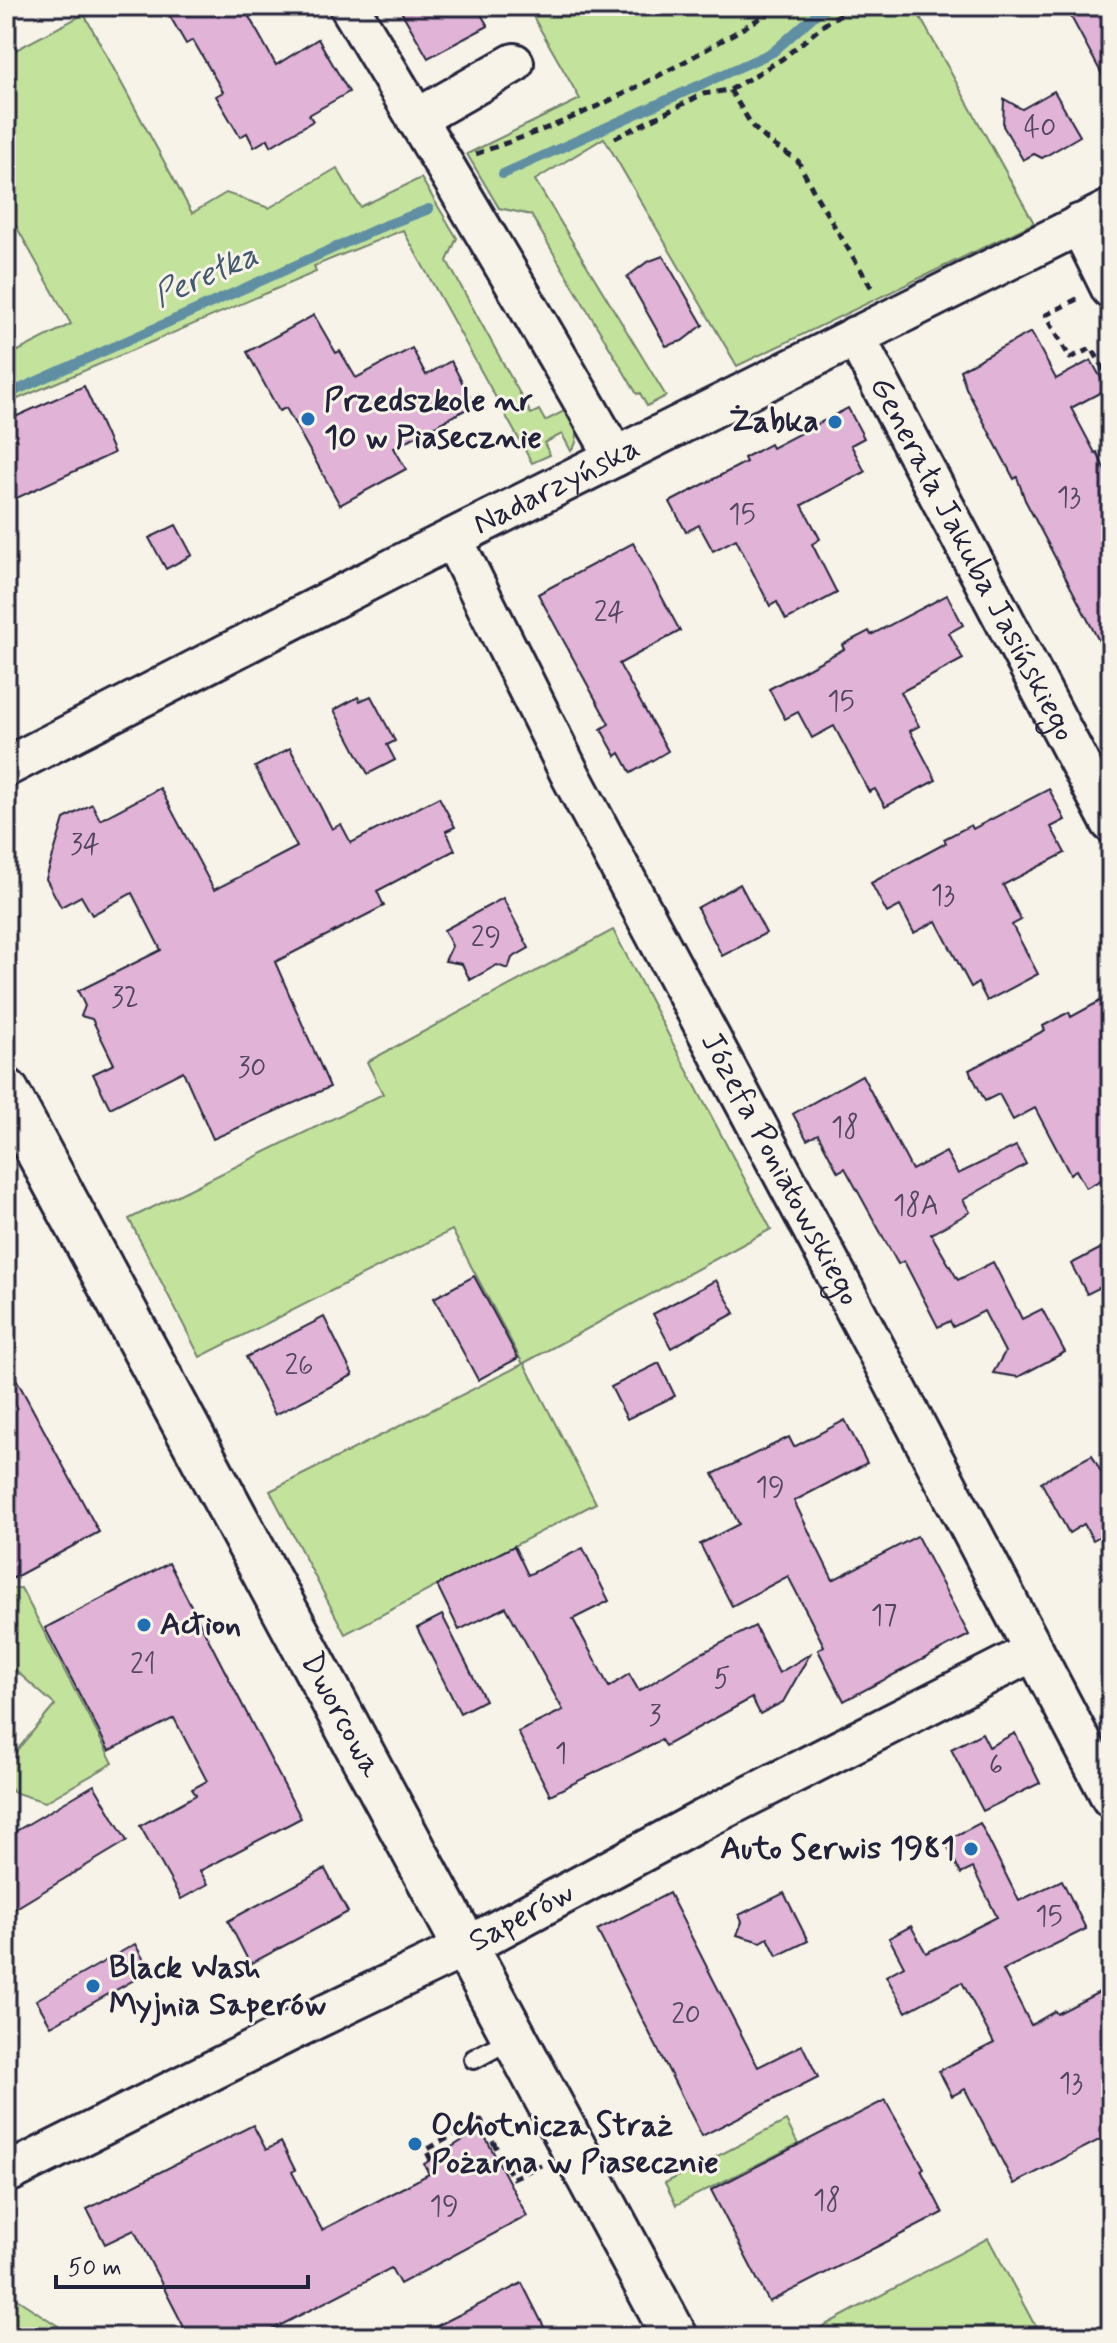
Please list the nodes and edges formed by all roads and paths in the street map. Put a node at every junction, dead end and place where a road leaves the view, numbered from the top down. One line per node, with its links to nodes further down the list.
1 (349, 6): 6 (street)
2 (780, 6): 8 (path)
3 (853, 6): 5 (path)
4 (514, 63): 6 (street)
5 (730, 90): 7 (path); 11 (path)
6 (416, 119): 8 (street)
7 (615, 138)
8 (446, 170): 13 (street)
9 (1095, 217): 10 (street); 11 (street, Nadarzyńska)
10 (1099, 291): 12 (path)
11 (871, 328): 13 (street, Nadarzyńska); 16 (street, Generała Jakuba Jasińskiego)
12 (1111, 383)
13 (615, 457): 14 (street, Nadarzyńska)
14 (453, 539): 15 (street, Nadarzyńska); 18 (street, Józefa Poniatowskiego)
15 (6, 767)
16 (1111, 823)
17 (6, 1091): 20 (street, Dworcowa)
18 (1034, 1651): 19 (street, Józefa Poniatowskiego); 20 (street, Saperów)
19 (1111, 1798)
20 (466, 1947): 21 (street, Dworcowa); 25 (street, Saperów)
21 (515, 2037): 22 (lane); 26 (street, Dworcowa)
22 (474, 2059)
23 (431, 2160): 24 (path)
24 (548, 2161)
25 (6, 2174)
26 (675, 2337)

